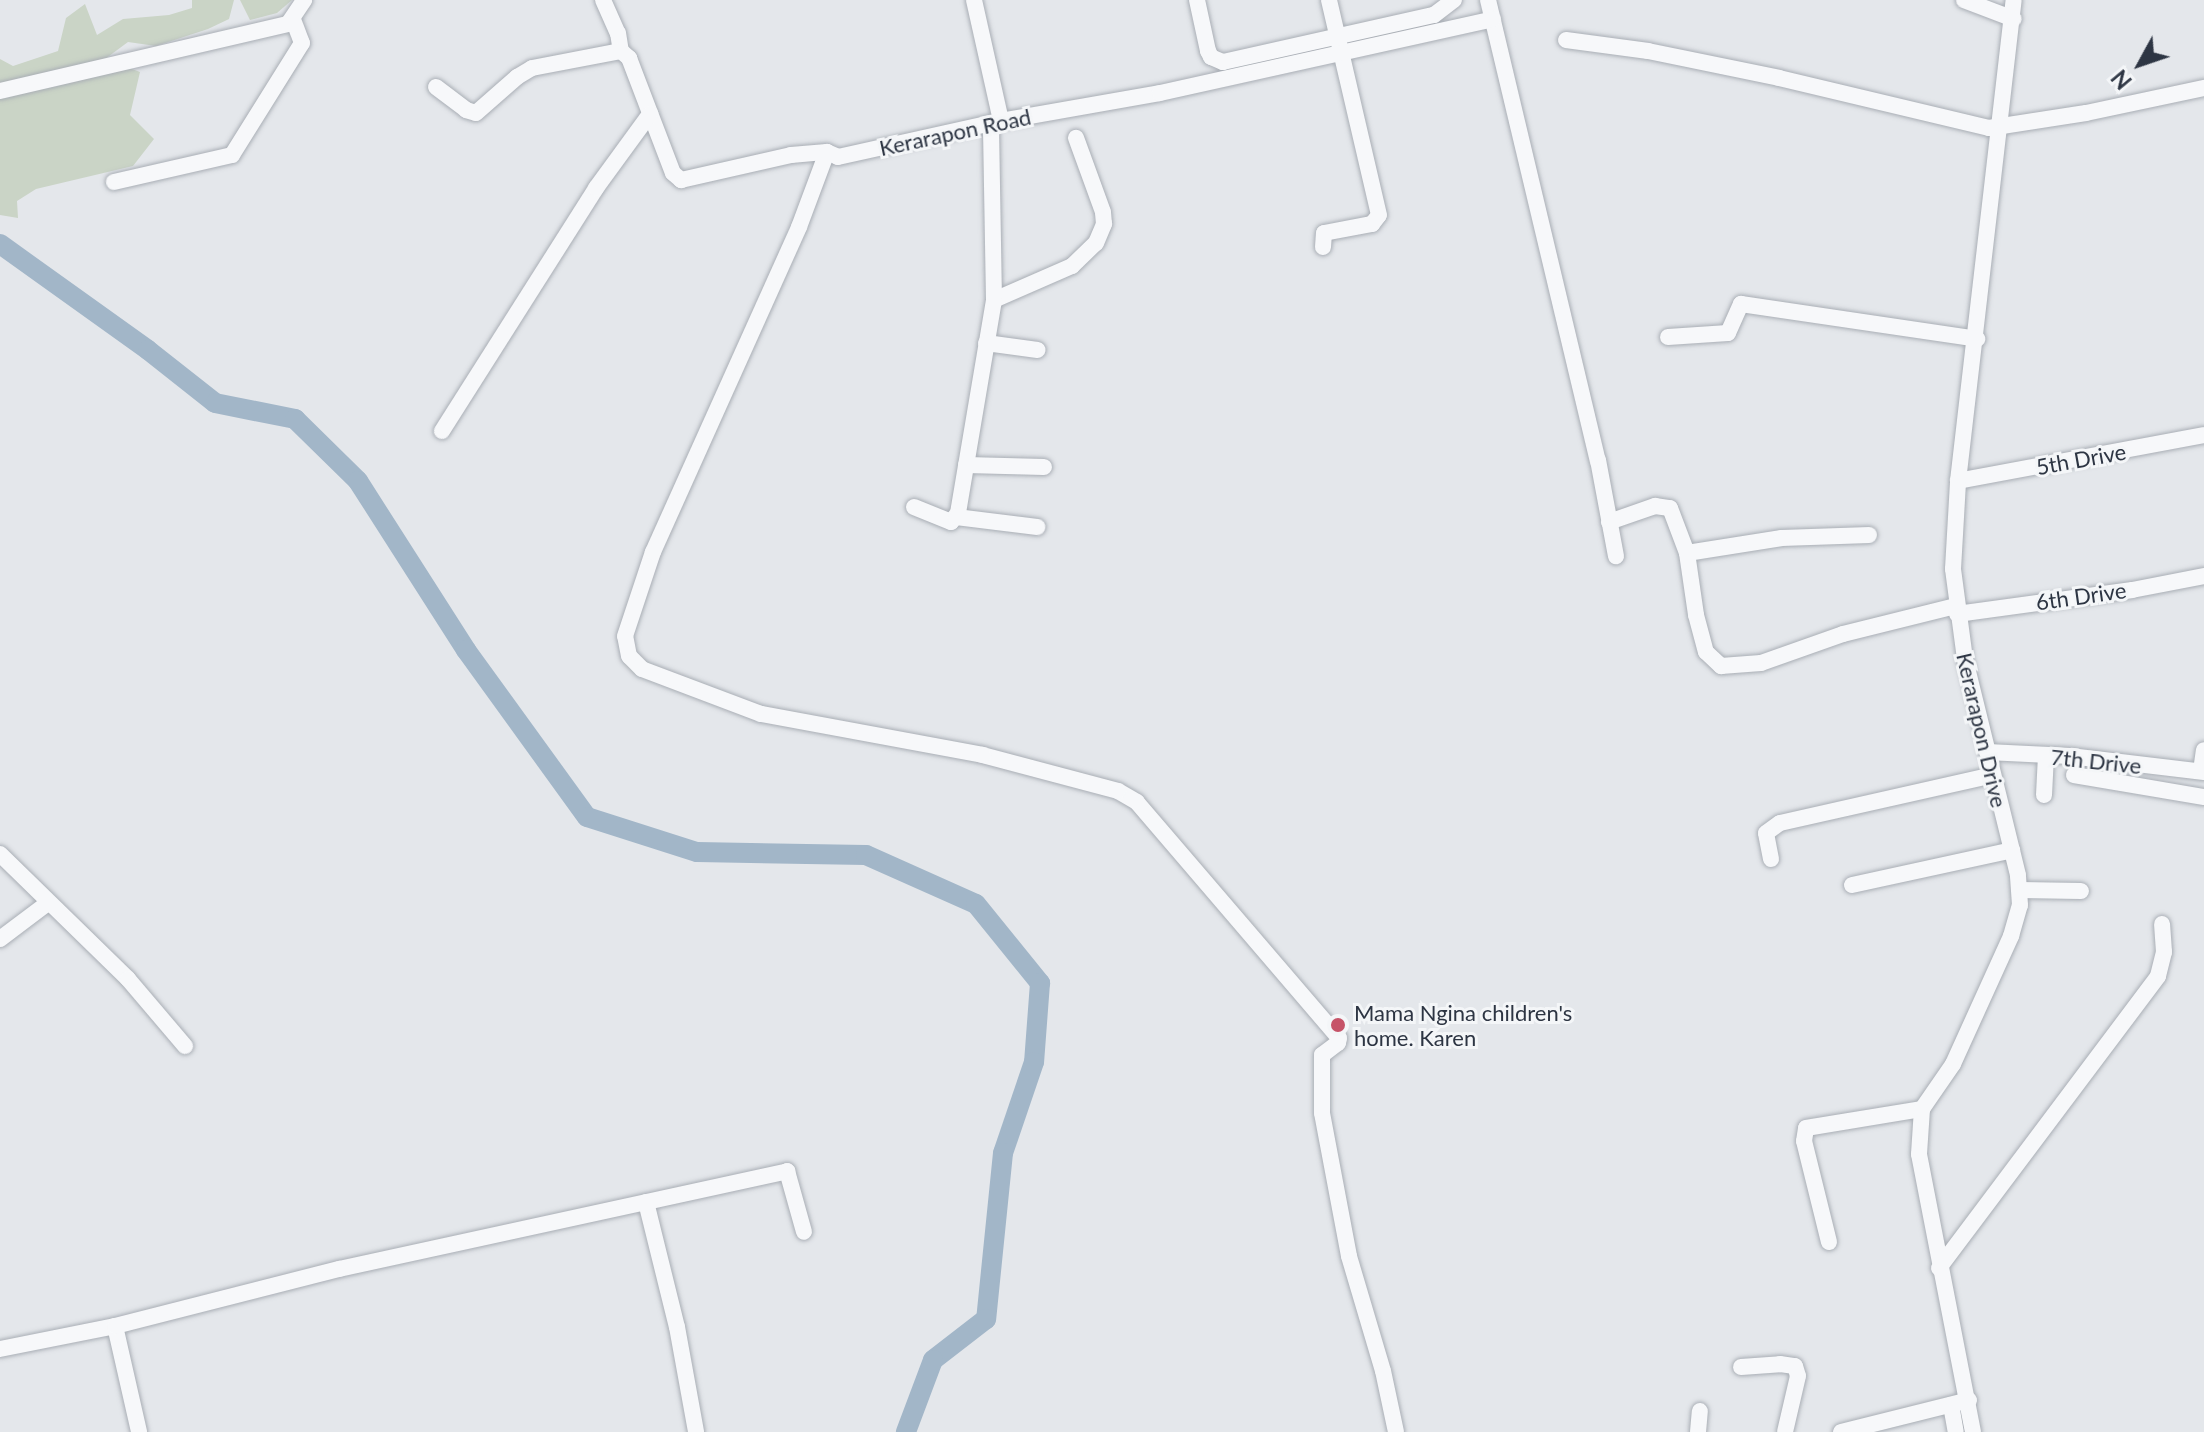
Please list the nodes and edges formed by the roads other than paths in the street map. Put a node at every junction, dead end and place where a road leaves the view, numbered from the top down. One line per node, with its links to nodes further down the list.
1 (304, 0): 10 (street)
2 (603, 0): 15 (street)
3 (974, 0): 21 (street)
4 (1197, 0): 13 (street)
5 (1329, 0): 13 (street)
6 (1454, 0): 13 (street)
7 (1488, 0): 11 (street)
8 (1964, 0): 12 (street)
9 (2014, 0): 12 (street, Kerarapon Drive)
10 (293, 19): 19 (street); 25 (street)
11 (1493, 19): 16 (street, Kerarapon Road); 39 (street)
12 (2014, 19): 22 (street, Kerarapon Drive)
13 (1337, 34): 16 (street)
14 (1566, 40): 22 (street)
15 (621, 51): 17 (street); 20 (street)
16 (1341, 51): 21 (street, Kerarapon Road); 26 (street)
17 (436, 87)
18 (2204, 88): 22 (street)
19 (0, 91)
20 (650, 114): 24 (street, Kerarapon Road); 32 (street)
21 (996, 123): 24 (street, Kerarapon Road); 27 (street)
22 (2001, 128): 29 (street, Kerarapon Drive)
23 (1076, 138): 27 (street)
24 (827, 152): 79 (street)
25 (114, 182)
26 (1323, 247)
27 (994, 300): 30 (street)
28 (1668, 337): 29 (street)
29 (1977, 339): 36 (street, Kerarapon Drive)
30 (986, 343): 31 (street); 34 (street)
31 (1038, 350)
32 (442, 431)
33 (2204, 435): 36 (street, 5th Drive)
34 (966, 465): 35 (street); 38 (street)
35 (1044, 467)
36 (1958, 481): 45 (street, Kerarapon Drive)
37 (914, 507): 38 (street)
38 (956, 517): 40 (street)
39 (1609, 522): 42 (street, 6th Drive); 43 (street)
40 (1037, 527)
41 (1869, 535): 42 (street)
42 (1687, 553): 45 (street, 6th Drive)
43 (1616, 556)
44 (2204, 576): 45 (street, 6th Drive)
45 (1956, 610): 47 (street, Kerarapon Drive)
46 (2204, 750): 50 (street)
47 (1987, 752): 48 (street, 7th Drive); 51 (street, Kerarapon Drive)
48 (2046, 755): 49 (street, 7th Drive); 54 (street)
49 (2149, 766): 50 (street, 7th Drive); 53 (street)
50 (2202, 772)
51 (1993, 775): 56 (street, Kerarapon Drive); 58 (street)
52 (2074, 775): 53 (street)
53 (2149, 787): 55 (street)
54 (2044, 795)
55 (2204, 797)
56 (2012, 850): 59 (street); 60 (street, Kerarapon Drive)
57 (0, 854): 62 (street)
58 (1771, 859)
59 (1852, 885)
60 (2020, 890): 61 (street); 66 (street, Kerarapon Drive)
61 (2081, 891)
62 (48, 903): 64 (street); 65 (street)
63 (2162, 924): 70 (street)
64 (0, 939)
65 (185, 1046)
66 (1922, 1109): 69 (street); 70 (street)
67 (646, 1202): 68 (street); 71 (street); 78 (street)
68 (804, 1232)
69 (1829, 1242)
70 (1939, 1268): 74 (street)
71 (115, 1326): 72 (street); 77 (street)
72 (0, 1349)
73 (1741, 1367): 81 (street)
74 (1969, 1400): 75 (street); 84 (street)
75 (1951, 1405): 82 (street); 83 (street)
76 (1700, 1411): 80 (street)
77 (139, 1432)
78 (696, 1432)
79 (1396, 1432)
80 (1698, 1432)
81 (1785, 1432)
82 (1841, 1432)
83 (1956, 1432)
84 (1973, 1432)

